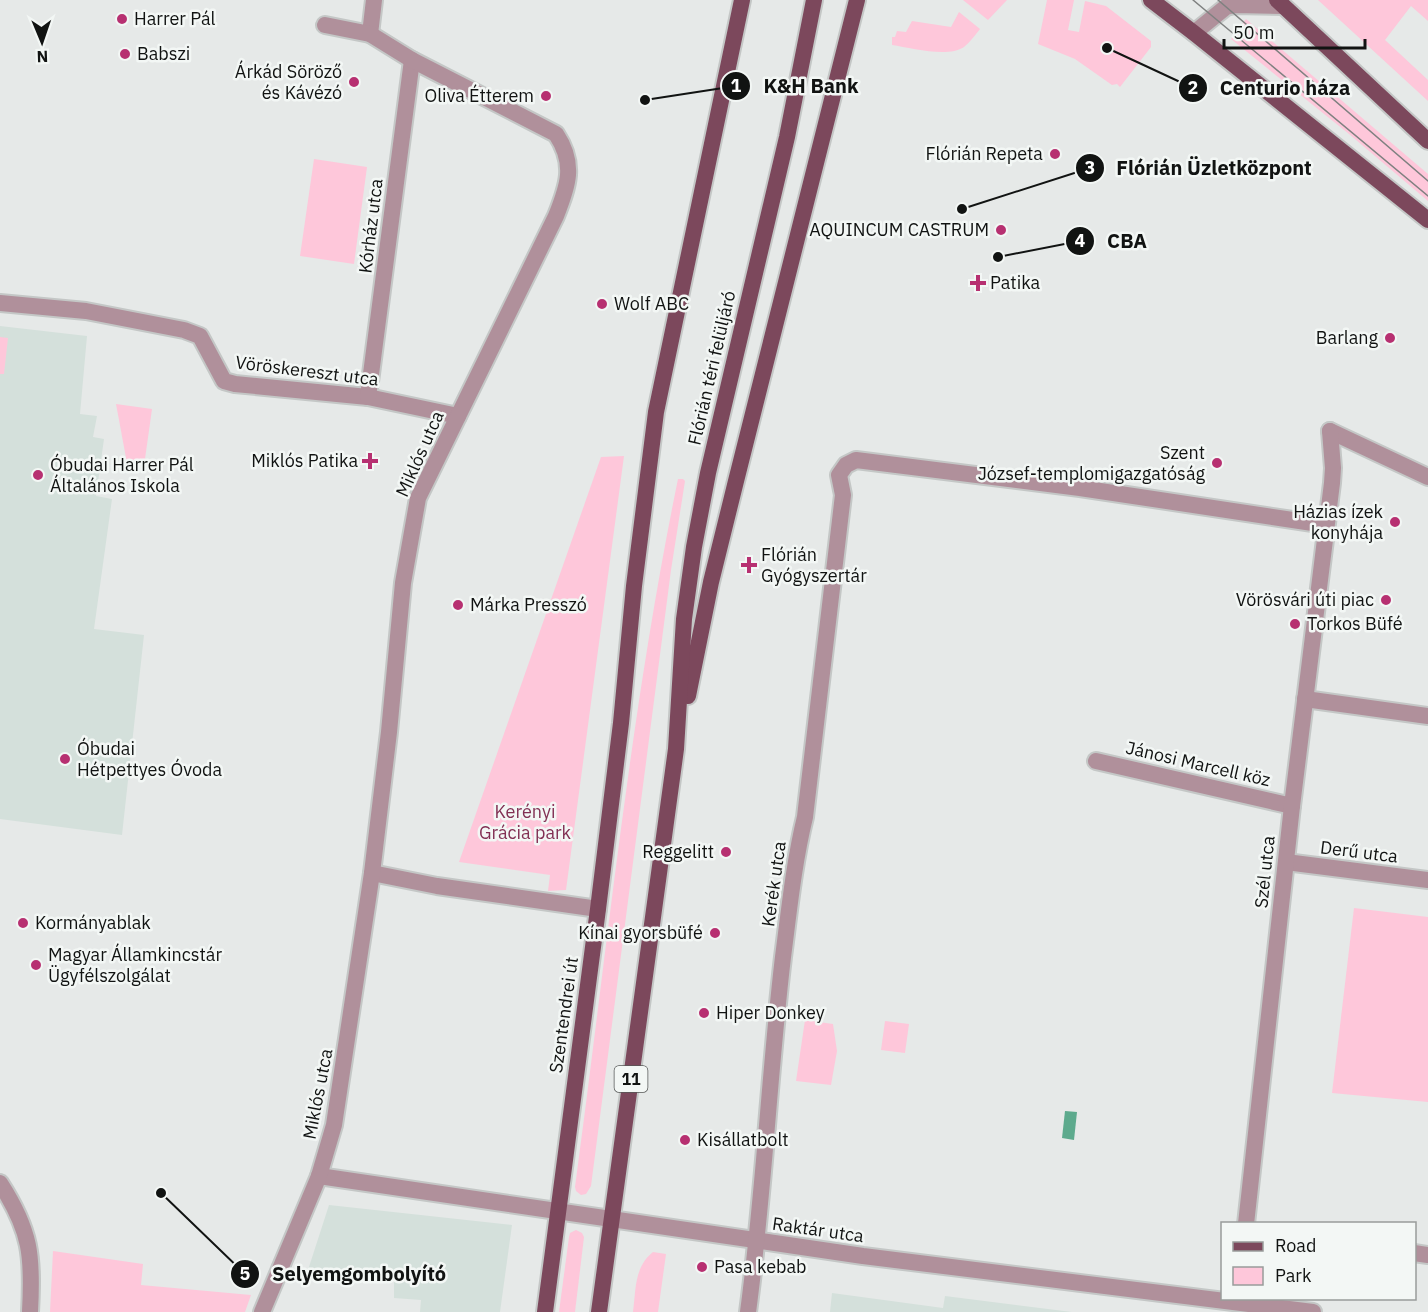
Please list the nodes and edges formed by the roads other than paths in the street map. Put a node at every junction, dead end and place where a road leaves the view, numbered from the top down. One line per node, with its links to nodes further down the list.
1 (374, 0): 9 (street)
2 (742, 0): 26 (main road, Szentendrei út)
3 (814, 0): 20 (main road, Flórián téri felüljáró / 11)
4 (857, 0): 20 (main road)
5 (1151, 0): 8 (main road)
6 (1280, 3): 8 (street); 11 (main road)
7 (325, 25): 9 (street)
8 (1194, 33): 12 (main road)
9 (370, 34): 10 (street)
10 (412, 60): 14 (street, Kórház utca); 15 (street, Miklós utca)
11 (1428, 141)
12 (1428, 220)
13 (0, 303): 14 (street, Vöröskereszt utca)
14 (368, 397): 15 (street, Vöröskereszt utca)
15 (458, 416): 24 (street, Miklós utca)
16 (1428, 477): 17 (street)
17 (1326, 525): 18 (street, Szél utca); 32 (street, Kerék utca)
18 (1305, 699): 19 (street); 22 (street, Szél utca)
19 (1428, 716)
20 (676, 749): 30 (main road, 11)
21 (1096, 761): 22 (street, Jánosi Marcell köz)
22 (1292, 806): 23 (street, Szél utca)
23 (1286, 862): 25 (street, Derű utca); 31 (street, Szél utca)
24 (372, 873): 26 (street); 27 (street, Miklós utca)
25 (1428, 880)
26 (598, 909): 29 (main road, Szentendrei út)
27 (318, 1176): 29 (street, Raktár utca); 35 (street, Miklós utca)
28 (0, 1183): 34 (street)
29 (558, 1212): 30 (street, Raktár utca); 36 (main road, Szentendrei út)
30 (612, 1219): 32 (street, Raktár utca); 37 (main road, 11)
31 (1246, 1222)
32 (758, 1241): 33 (street, Raktár utca); 38 (street, Kerék utca)
33 (1235, 1304): 39 (street, Raktár utca)
34 (30, 1312)
35 (262, 1312)
36 (545, 1312)
37 (599, 1312)
38 (748, 1312)
39 (1313, 1312)

